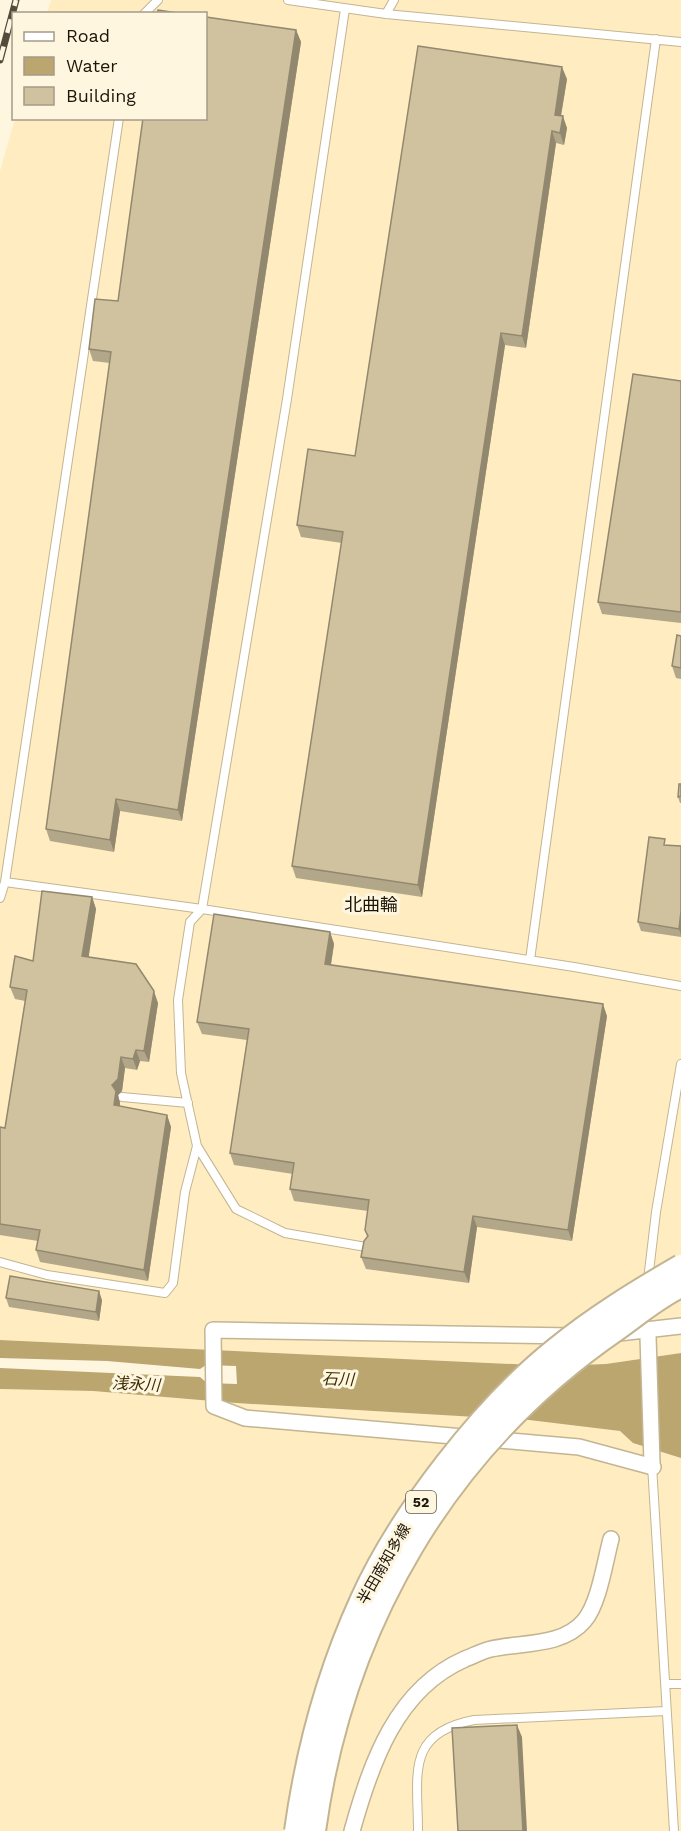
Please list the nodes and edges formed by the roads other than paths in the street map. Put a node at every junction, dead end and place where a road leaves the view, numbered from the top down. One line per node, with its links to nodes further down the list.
1 (158, 0): 5 (lane)
2 (288, 0): 4 (lane)
3 (394, 0): 6 (lane)
4 (345, 9): 6 (lane); 12 (lane)
5 (146, 12)
6 (386, 14): 7 (lane)
7 (656, 39): 8 (lane); 13 (lane)
8 (681, 42)
9 (119, 120): 10 (lane)
10 (5, 882): 11 (lane); 12 (lane)
11 (0, 898)
12 (202, 909): 13 (lane); 17 (lane)
13 (530, 960): 14 (lane)
14 (681, 986)
15 (681, 1064): 24 (lane)
16 (122, 1097): 17 (lane)
17 (188, 1103): 18 (lane)
18 (197, 1146): 19 (lane); 20 (lane)
19 (366, 1247)
20 (0, 1262)
21 (681, 1266): 30 (main road, 半田南知多線 / 52, bridge)
22 (681, 1286): 31 (main road, 半田南知多線 / 52, bridge)
23 (681, 1326): 24 (street)
24 (648, 1334): 25 (street); 25 (street)
25 (652, 1465): 27 (lane)
26 (611, 1539): 32 (street)
27 (665, 1684): 28 (lane); 29 (lane)
28 (681, 1684)
29 (666, 1711): 33 (lane); 34 (lane)
30 (296, 1831)
31 (314, 1831)
32 (352, 1831)
33 (418, 1831)
34 (675, 1831)

